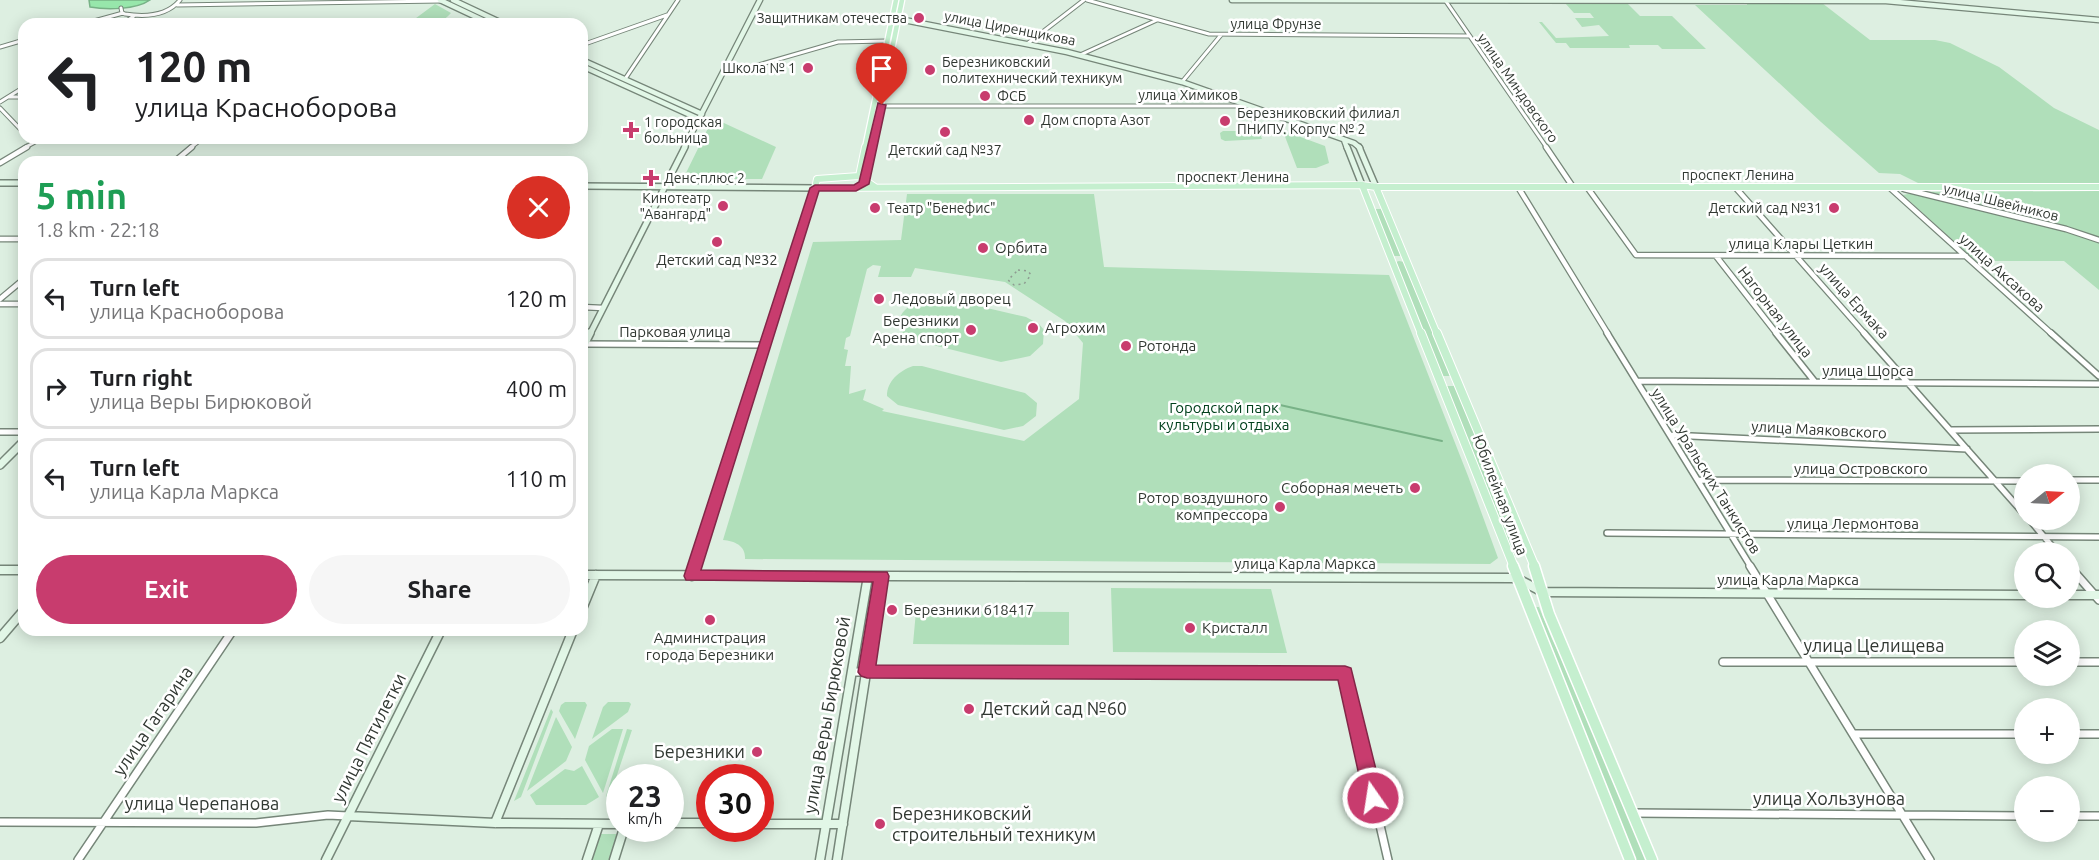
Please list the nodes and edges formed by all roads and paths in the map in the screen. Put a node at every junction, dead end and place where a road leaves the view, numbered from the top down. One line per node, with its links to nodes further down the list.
1 (180, 0): 11 (street)
2 (441, 0): 3 (street); 11 (street); 16 (street)
3 (454, 0): 17 (street)
4 (678, 0): 13 (street)
5 (760, 0): 32 (street)
6 (896, 0): 18 (main road)
7 (902, 0): 18 (main road)
8 (1085, 0): 19 (street, улица Фрунзе); 28 (street)
9 (1232, 0): 10 (street)
10 (1445, 0): 20 (street); 24 (street, улица Миндовского)
11 (177, 5): 12 (street)
12 (135, 15): 14 (street); 15 (street)
13 (669, 15): 27 (street); 34 (street)
14 (101, 18)
15 (131, 18)
16 (478, 18)
17 (492, 18)
18 (896, 18): 21 (street, улица Циренщикова); 22 (main road); 25 (main road)
19 (1157, 20): 23 (street, улица Фрунзе); 30 (street)
20 (2099, 20)
21 (913, 21): 22 (street); 28 (street, улица Циренщикова)
22 (897, 28): 43 (main road)
23 (1221, 35): 24 (street, улица Фрунзе); 35 (street)
24 (1470, 36): 66 (street, улица Миндовского)
25 (887, 41): 32 (street); 44 (main road)
26 (18, 42): 29 (street)
27 (588, 43)
28 (1028, 44): 30 (street, улица Циренщикова)
29 (0, 47)
30 (1080, 54): 35 (street, улица Циренщикова)
31 (588, 63): 34 (street)
32 (726, 68): 47 (street)
33 (588, 69): 41 (street)
34 (625, 79): 38 (street)
35 (1182, 82): 45 (street, улица Циренщикова)
36 (18, 91): 39 (street)
37 (0, 96): 39 (street)
38 (662, 96): 41 (street); 47 (street)
39 (8, 97): 40 (street); 42 (street)
40 (18, 97)
41 (655, 99): 47 (street)
42 (0, 102)
43 (882, 105): 44 (street, улица Химиков); 45 (street, улица Химиков); 56 (main road)
44 (874, 106): 54 (main road)
45 (1249, 106): 49 (street, улица Циренщикова)
46 (0, 108): 48 (street)
47 (701, 117): 60 (street)
48 (18, 127)
49 (1344, 140): 63 (street, Юбилейная улица); 64 (street, улица Циренщикова)
50 (32, 144): 53 (street)
51 (196, 144): 52 (street)
52 (181, 156)
53 (0, 163)
54 (859, 177): 55 (main road, проспект Ленина); 56 (main road, проспект Ленина)
55 (817, 179): 61 (street, проспект Ленина); 72 (main road)
56 (866, 181): 62 (main road, проспект Ленина); 73 (main road)
57 (0, 183): 58 (street)
58 (18, 183)
59 (588, 184): 60 (street, проспект Ленина)
60 (667, 185): 61 (street, проспект Ленина); 85 (street)
61 (787, 187): 72 (street, проспект Ленина)
62 (875, 187): 63 (main road, проспект Ленина); 73 (main road, проспект Ленина)
63 (1363, 187): 64 (main road, проспект Ленина); 121 (main road, Юбилейная улица)
64 (1376, 187): 65 (main road, проспект Ленина); 123 (main road, Юбилейная улица)
65 (1518, 187): 66 (main road, проспект Ленина); 90 (street, улица Уральских Танкистов)
66 (1574, 187): 67 (main road, проспект Ленина)
67 (1587, 187): 68 (main road, проспект Ленина); 77 (street, улица Клары Цеткин)
68 (1735, 187): 69 (main road, проспект Ленина); 78 (street, улица Ермака)
69 (1889, 187): 70 (main road, проспект Ленина); 79 (street, улица Аксакова)
70 (1897, 187): 71 (main road, проспект Ленина); 76 (street, улица Швейников)
71 (2099, 187)
72 (815, 188): 73 (main road, проспект Ленина); 87 (street)
73 (856, 188)
74 (0, 239): 75 (street)
75 (18, 239)
76 (2099, 240)
77 (1716, 256): 78 (street, улица Клары Цеткин); 91 (street, Нагорная улица)
78 (1796, 256): 79 (street, улица Клары Цеткин); 92 (street, улица Ермака)
79 (1966, 256): 89 (street, улица Аксакова)
80 (18, 284): 81 (street)
81 (0, 299)
82 (0, 304): 83 (street)
83 (18, 304)
84 (588, 308): 85 (street)
85 (603, 308): 86 (street)
86 (588, 337)
87 (765, 345): 88 (street, Парковая улица); 118 (street)
88 (588, 347)
89 (2099, 376)
90 (1637, 381): 91 (street, улица Щорса); 98 (street, улица Уральских Танкистов)
91 (1815, 382): 92 (street, улица Щорса)
92 (1909, 383): 93 (street, улица Щорса); 95 (street, улица Ермака)
93 (2099, 384)
94 (2099, 429): 95 (street)
95 (1950, 430): 100 (street, улица Ермака)
96 (0, 432): 97 (street)
97 (18, 432)
98 (1670, 435): 100 (street, улица Маяковского); 102 (street, улица Уральских Танкистов)
99 (18, 447): 101 (street)
100 (1967, 449): 106 (street, улица Ермака)
101 (0, 465)
102 (1698, 480): 106 (street, улица Островского); 110 (street, улица Уральских Танкистов)
103 (2080, 480): 104 (street)
104 (2099, 480)
105 (2014, 481): 106 (street, улица Островского)
106 (1996, 482): 107 (street, улица Ермака)
107 (2014, 502)
108 (2039, 530): 111 (street)
109 (1607, 533): 110 (street, улица Лермонтова)
110 (1731, 535): 111 (street, улица Лермонтова); 124 (street, улица Уральских Танкистов)
111 (2045, 537): 112 (street, улица Лермонтова); 113 (street)
112 (2099, 537)
113 (2049, 542)
114 (0, 570): 115 (street)
115 (18, 570)
116 (588, 575): 117 (street, улица Карла Маркса)
117 (596, 575): 118 (street, улица Карла Маркса); 125 (street)
118 (692, 576): 119 (street, улица Карла Маркса)
119 (868, 576): 120 (street, улица Карла Маркса); 139 (street, улица Веры Бирюковой)
120 (882, 576): 121 (street, улица Карла Маркса); 140 (street, улица Веры Бирюковой)
121 (1516, 578): 123 (street, улица Карла Маркса); 167 (main road, Юбилейная улица)
122 (2080, 578): 128 (street)
123 (1543, 592): 124 (street, улица Карла Маркса); 145 (main road, Юбилейная улица)
124 (1767, 593): 126 (street, улица Карла Маркса); 134 (street, улица Уральских Танкистов)
125 (588, 594)
126 (2014, 595)
127 (2080, 596): 128 (street)
128 (2098, 597)
129 (18, 617): 133 (street)
130 (229, 636): 152 (street, улица Гагарина)
131 (438, 636): 147 (street, улица Пятилетки)
132 (571, 636): 153 (street)
133 (0, 638)
134 (1808, 661): 135 (street, улица Целищева); 136 (street, улица Целищева); 141 (street, улица Уральских Танкистов)
135 (1723, 662)
136 (2014, 662)
137 (2080, 662): 138 (street)
138 (2099, 663)
139 (852, 672): 140 (street); 157 (street, улица Веры Бирюковой)
140 (867, 672): 158 (street, улица Веры Бирюковой); 166 (street)
141 (1853, 734): 142 (street); 146 (street, улица Уральских Танкистов)
142 (2014, 734)
143 (2080, 734): 144 (street)
144 (2099, 734)
145 (1632, 813): 146 (street, улица Хользунова); 168 (main road, Юбилейная улица)
146 (1903, 815): 148 (street, улица Хользунова); 169 (street, улица Уральских Танкистов)
147 (348, 816): 152 (street, улица Черепанова); 153 (street, улица Черепанова); 161 (street, улица Пятилетки)
148 (2014, 816)
149 (2080, 816): 150 (street)
150 (2099, 816)
151 (0, 822): 152 (street, улица Черепанова)
152 (103, 822): 160 (street, улица Гагарина)
153 (495, 823): 154 (street, улица Черепанова)
154 (600, 824): 155 (street, улица Черепанова); 162 (street)
155 (606, 824)
156 (774, 824): 157 (street)
157 (826, 824): 158 (street); 164 (street, улица Веры Бирюковой)
158 (843, 824): 165 (street, улица Веры Бирюковой)
159 (620, 842): 163 (street)
160 (78, 860)
161 (326, 860)
162 (587, 860)
163 (614, 860)
164 (820, 860)
165 (837, 860)
166 (1388, 860)
167 (1630, 860)
168 (1652, 860)
169 (1930, 860)

